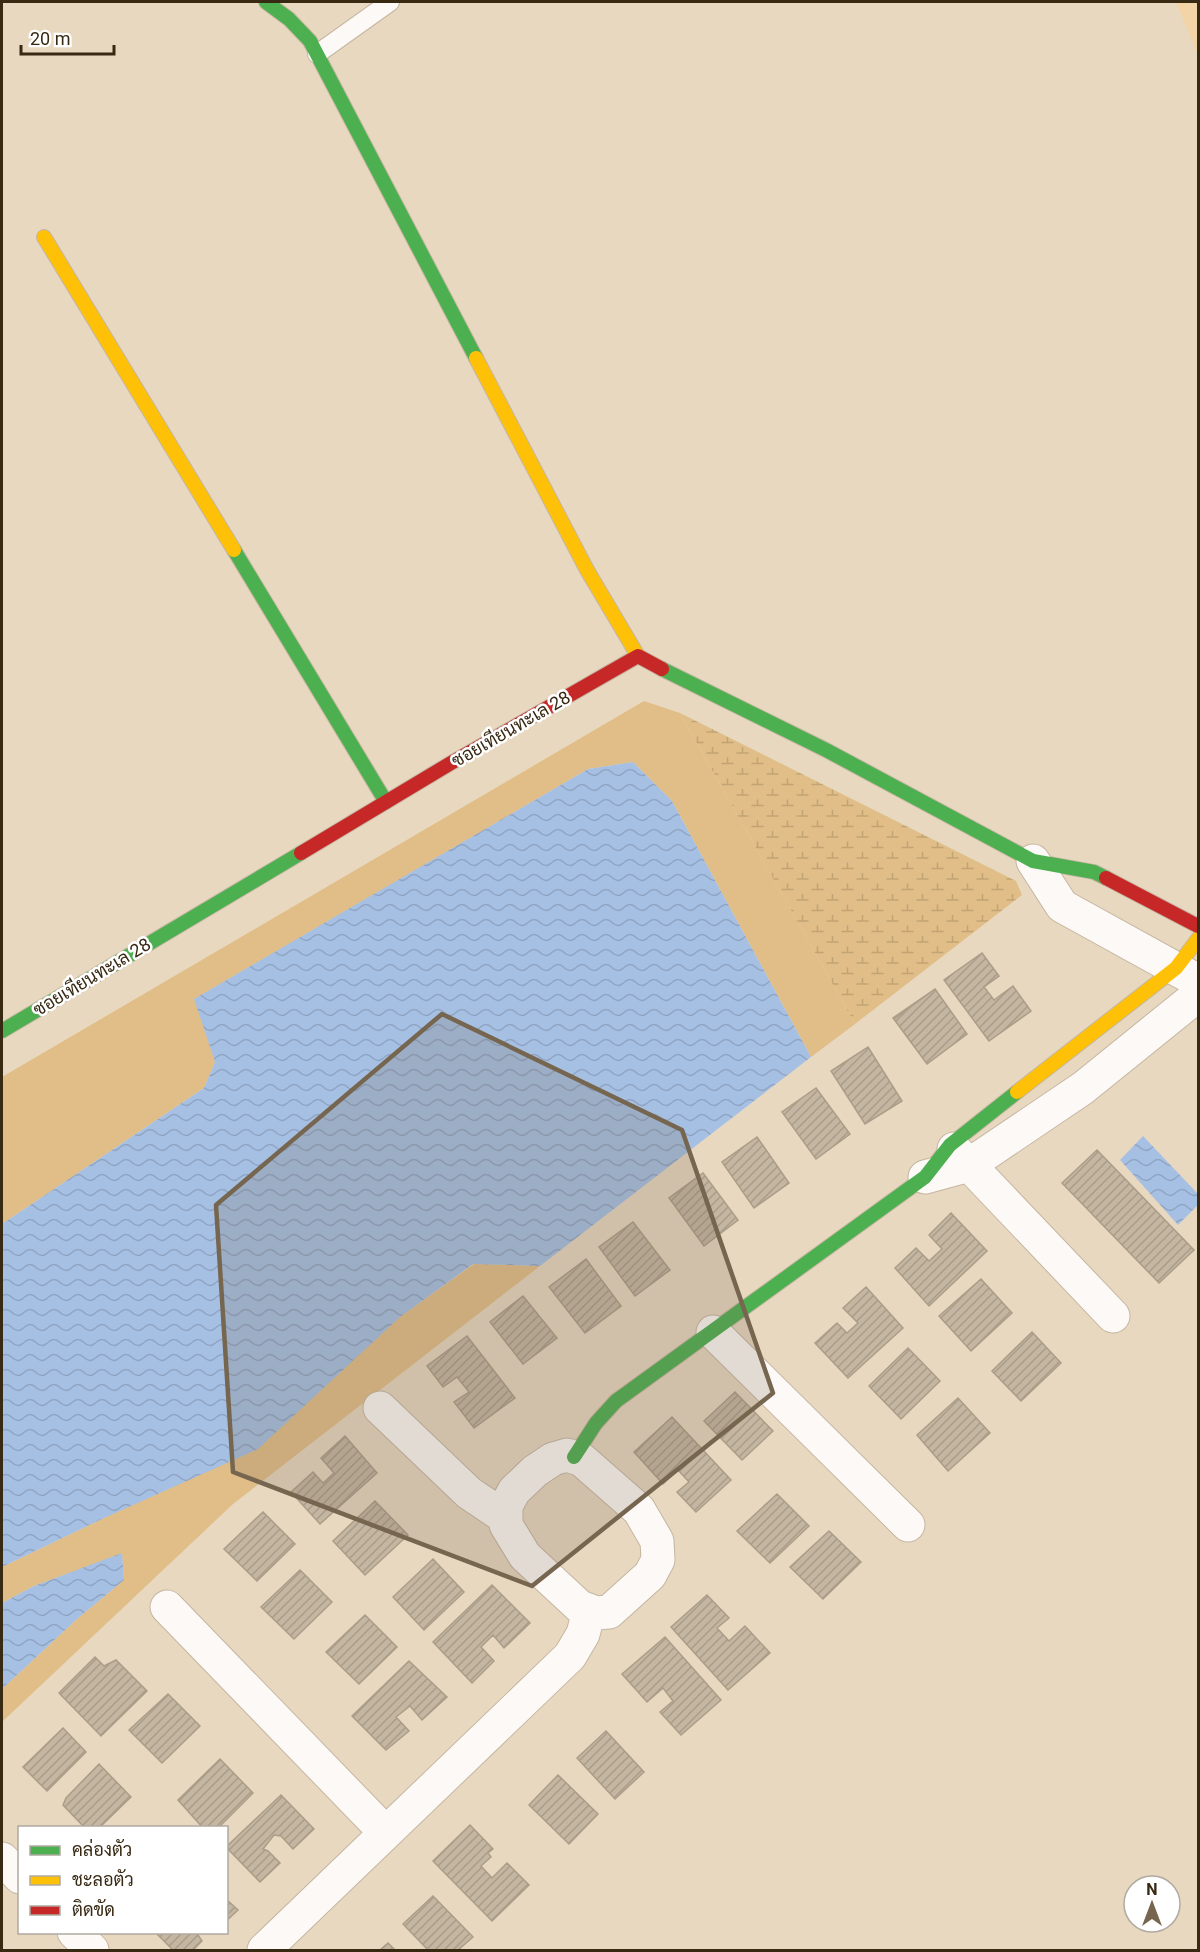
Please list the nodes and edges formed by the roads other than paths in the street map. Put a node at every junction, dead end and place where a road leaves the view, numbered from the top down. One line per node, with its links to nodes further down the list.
1 (266, 2): 3 (street)
2 (390, 2): 3 (lane)
3 (317, 54): 5 (street)
4 (44, 237): 6 (street)
5 (638, 656): 6 (street, ซอยเทียนทะเล 28); 7 (street)
6 (386, 802): 12 (street, ซอยเทียนทะเล 28)
7 (1033, 861): 8 (street); 10 (street)
8 (1198, 926)
9 (1198, 939): 10 (street)
10 (1187, 975): 13 (street)
11 (1198, 995): 13 (street)
12 (2, 1031)
13 (960, 1155): 14 (street); 15 (street)
14 (926, 1177): 16 (street)
15 (1113, 1316)
16 (713, 1332): 18 (street); 20 (street)
17 (380, 1408): 19 (street)
18 (574, 1457): 19 (street); 22 (street)
19 (506, 1518): 22 (street)
20 (908, 1525)
21 (167, 1607): 23 (street)
22 (589, 1611): 23 (street)
23 (386, 1833): 28 (street)
24 (2, 1859): 25 (street)
25 (18, 1875)
26 (76, 1934): 27 (street)
27 (92, 1950)
28 (264, 1950)

